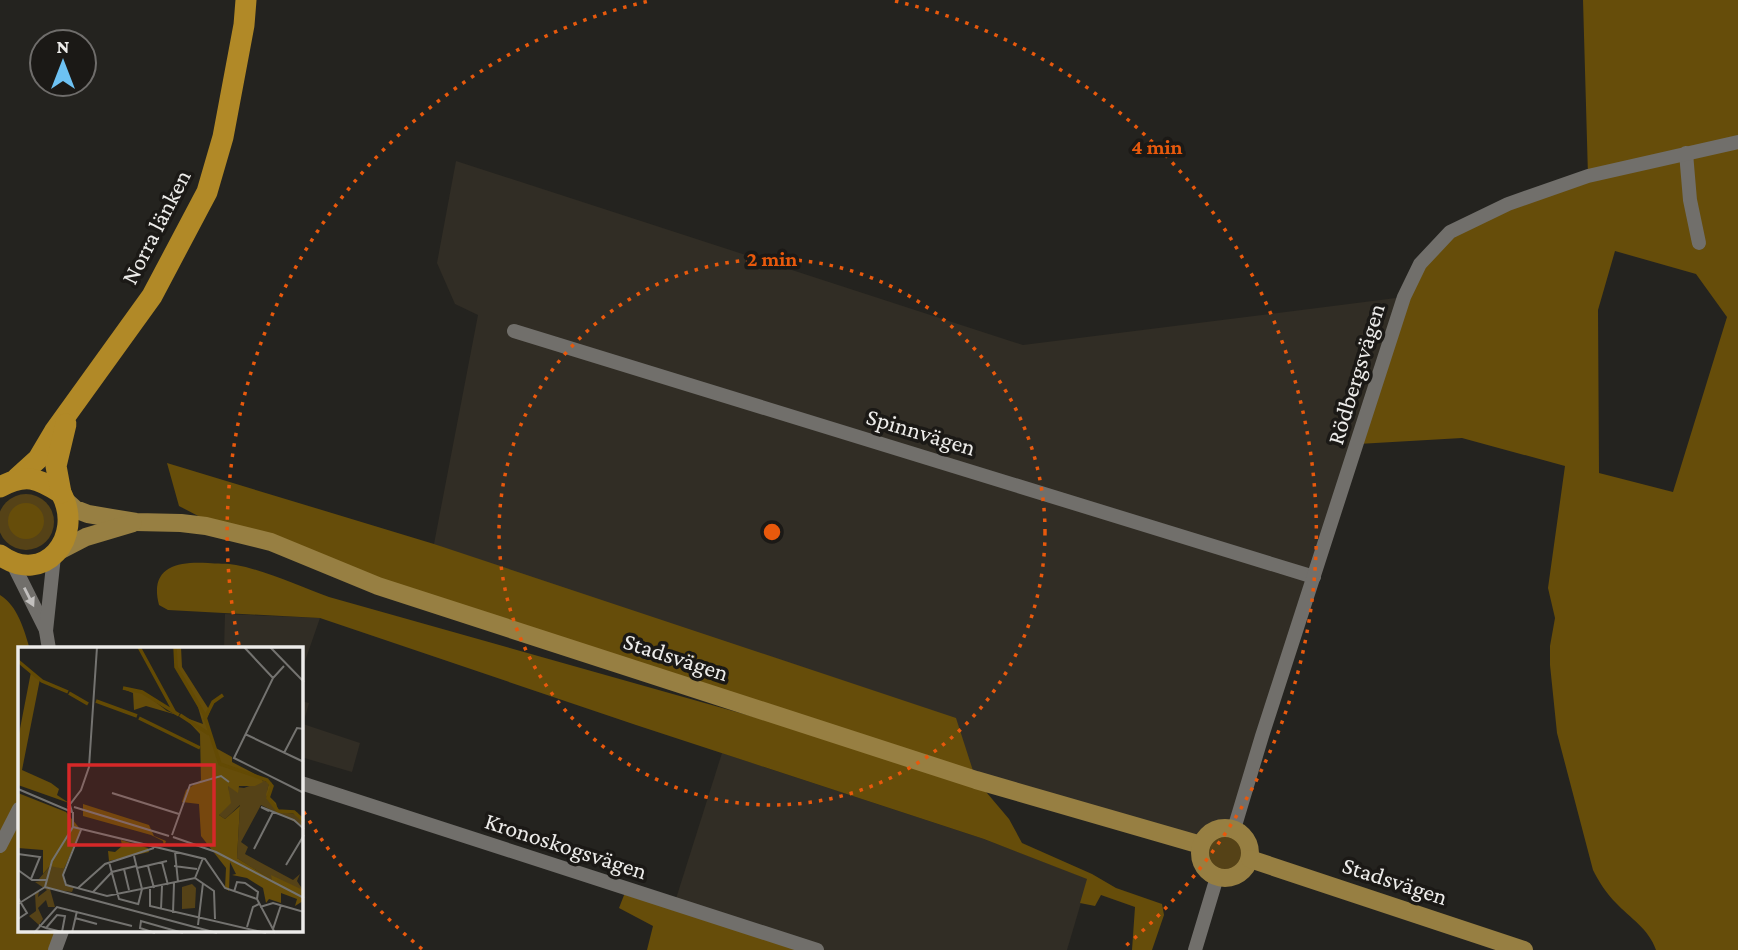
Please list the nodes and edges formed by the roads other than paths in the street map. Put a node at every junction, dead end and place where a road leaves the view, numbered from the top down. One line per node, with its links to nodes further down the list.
1 (246, 0): 6 (highway, Norra länken)
2 (1738, 142): 3 (street, Rödbergsvägen)
3 (1686, 153): 4 (street); 12 (street, Rödbergsvägen)
4 (1699, 243)
5 (514, 331): 12 (street, Spinnvägen)
6 (68, 414): 7 (highway, Norra länken); 8 (highway, Norra länken)
7 (9, 482): 8 (highway)
8 (63, 497): 9 (main road, Stadsvägen); 10 (highway, Norra länken)
9 (136, 522): 10 (main road, Stadsvägen); 18 (main road, Stadsvägen)
10 (56, 553): 11 (highway); 13 (street)
11 (6, 559): 13 (street, one-way to 13)
12 (1314, 577): 17 (street, Rödbergsvägen)
13 (47, 631): 14 (street)
14 (49, 647)
15 (303, 784): 24 (street, Kronoskogsvägen)
16 (18, 811): 19 (street)
17 (1234, 829): 18 (main road); 20 (main road)
18 (1201, 845): 21 (main road)
19 (0, 846)
20 (1250, 859): 21 (main road); 26 (main road, Stadsvägen)
21 (1217, 877): 25 (street)
22 (62, 932): 23 (street)
23 (55, 950)
24 (817, 950)
25 (1195, 950)
26 (1524, 950)

